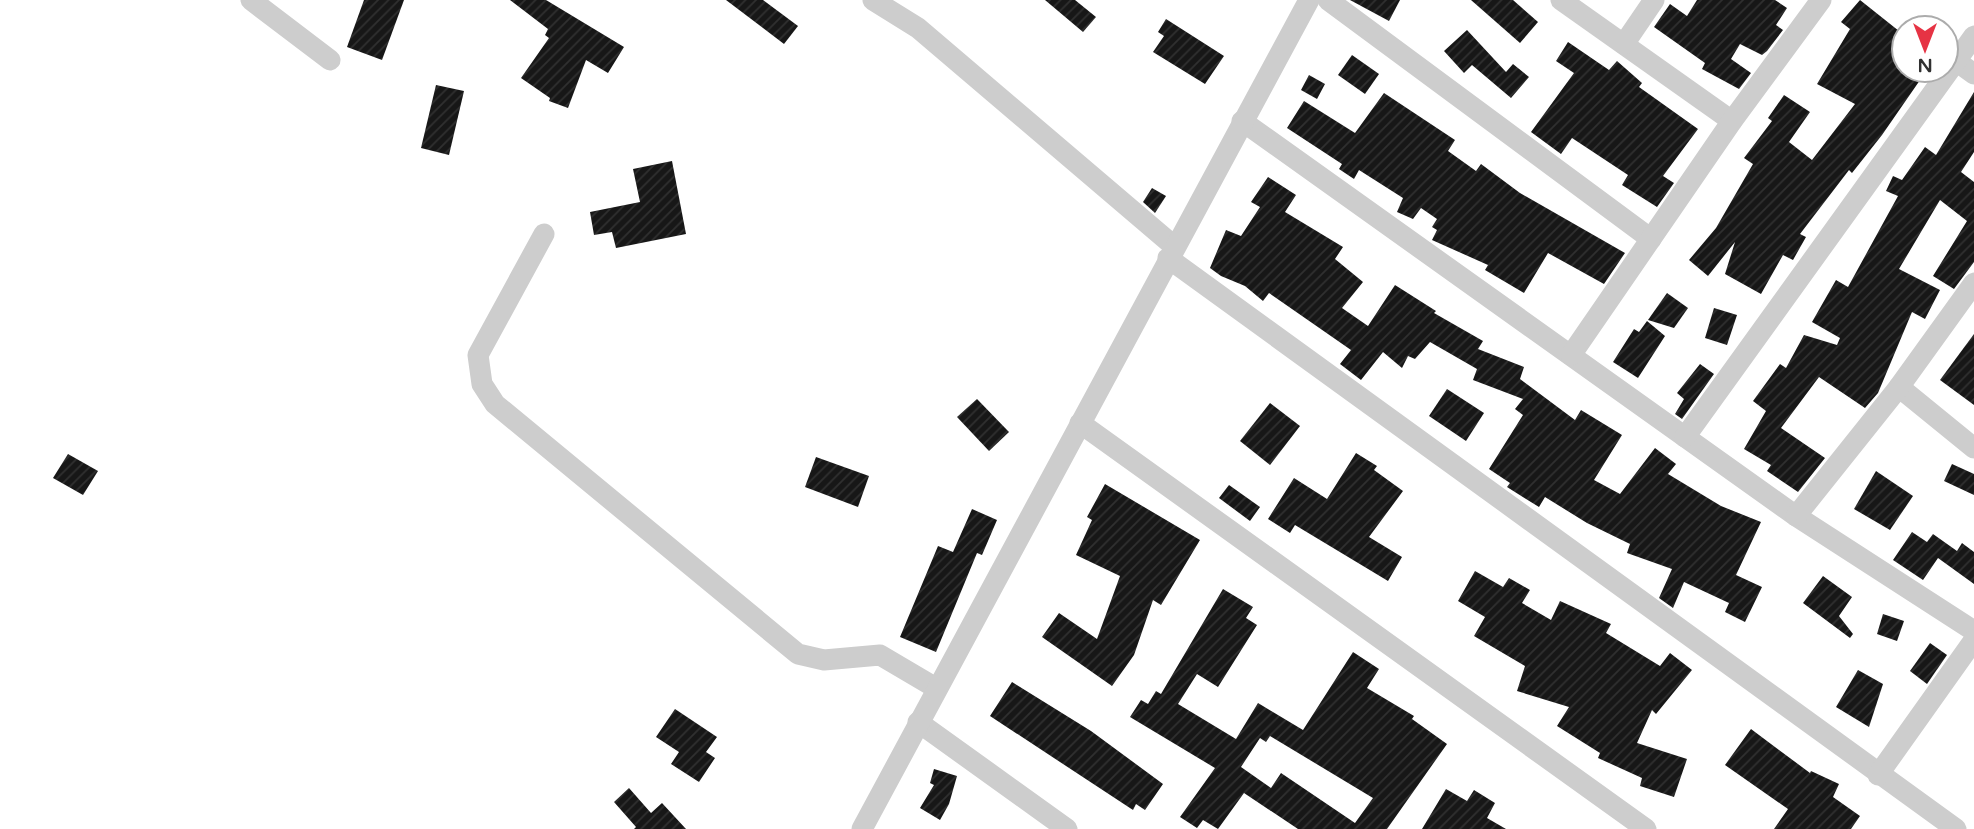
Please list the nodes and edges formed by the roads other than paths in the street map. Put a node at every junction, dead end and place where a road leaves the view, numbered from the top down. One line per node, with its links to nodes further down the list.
1 (251, 0): 11 (street)
2 (873, 0): 17 (street)
3 (1309, 0): 13 (street)
4 (1328, 0): 16 (street)
5 (1561, 0): 9 (street)
6 (1654, 0): 9 (street)
7 (1821, 0): 14 (street)
8 (1974, 36): 10 (street)
9 (1624, 44): 14 (street)
10 (1960, 55)
11 (330, 60)
12 (1939, 84): 22 (street)
13 (1242, 121): 17 (street); 19 (street)
14 (1732, 121): 16 (street)
15 (544, 234): 27 (street)
16 (1651, 239): 19 (street)
17 (1171, 253): 21 (street); 29 (street)
18 (1974, 283): 20 (street)
19 (1571, 355): 22 (street)
20 (1899, 387): 23 (street); 24 (street)
21 (1080, 423): 27 (street); 33 (street)
22 (1685, 437): 24 (street)
23 (1974, 448)
24 (1796, 516): 25 (street)
25 (1974, 631)
26 (1974, 639): 29 (street)
27 (936, 688): 28 (street)
28 (918, 722): 31 (street); 32 (street)
29 (1878, 775): 30 (street)
30 (1951, 828)
31 (862, 829)
32 (1067, 829)
33 (1646, 829)

